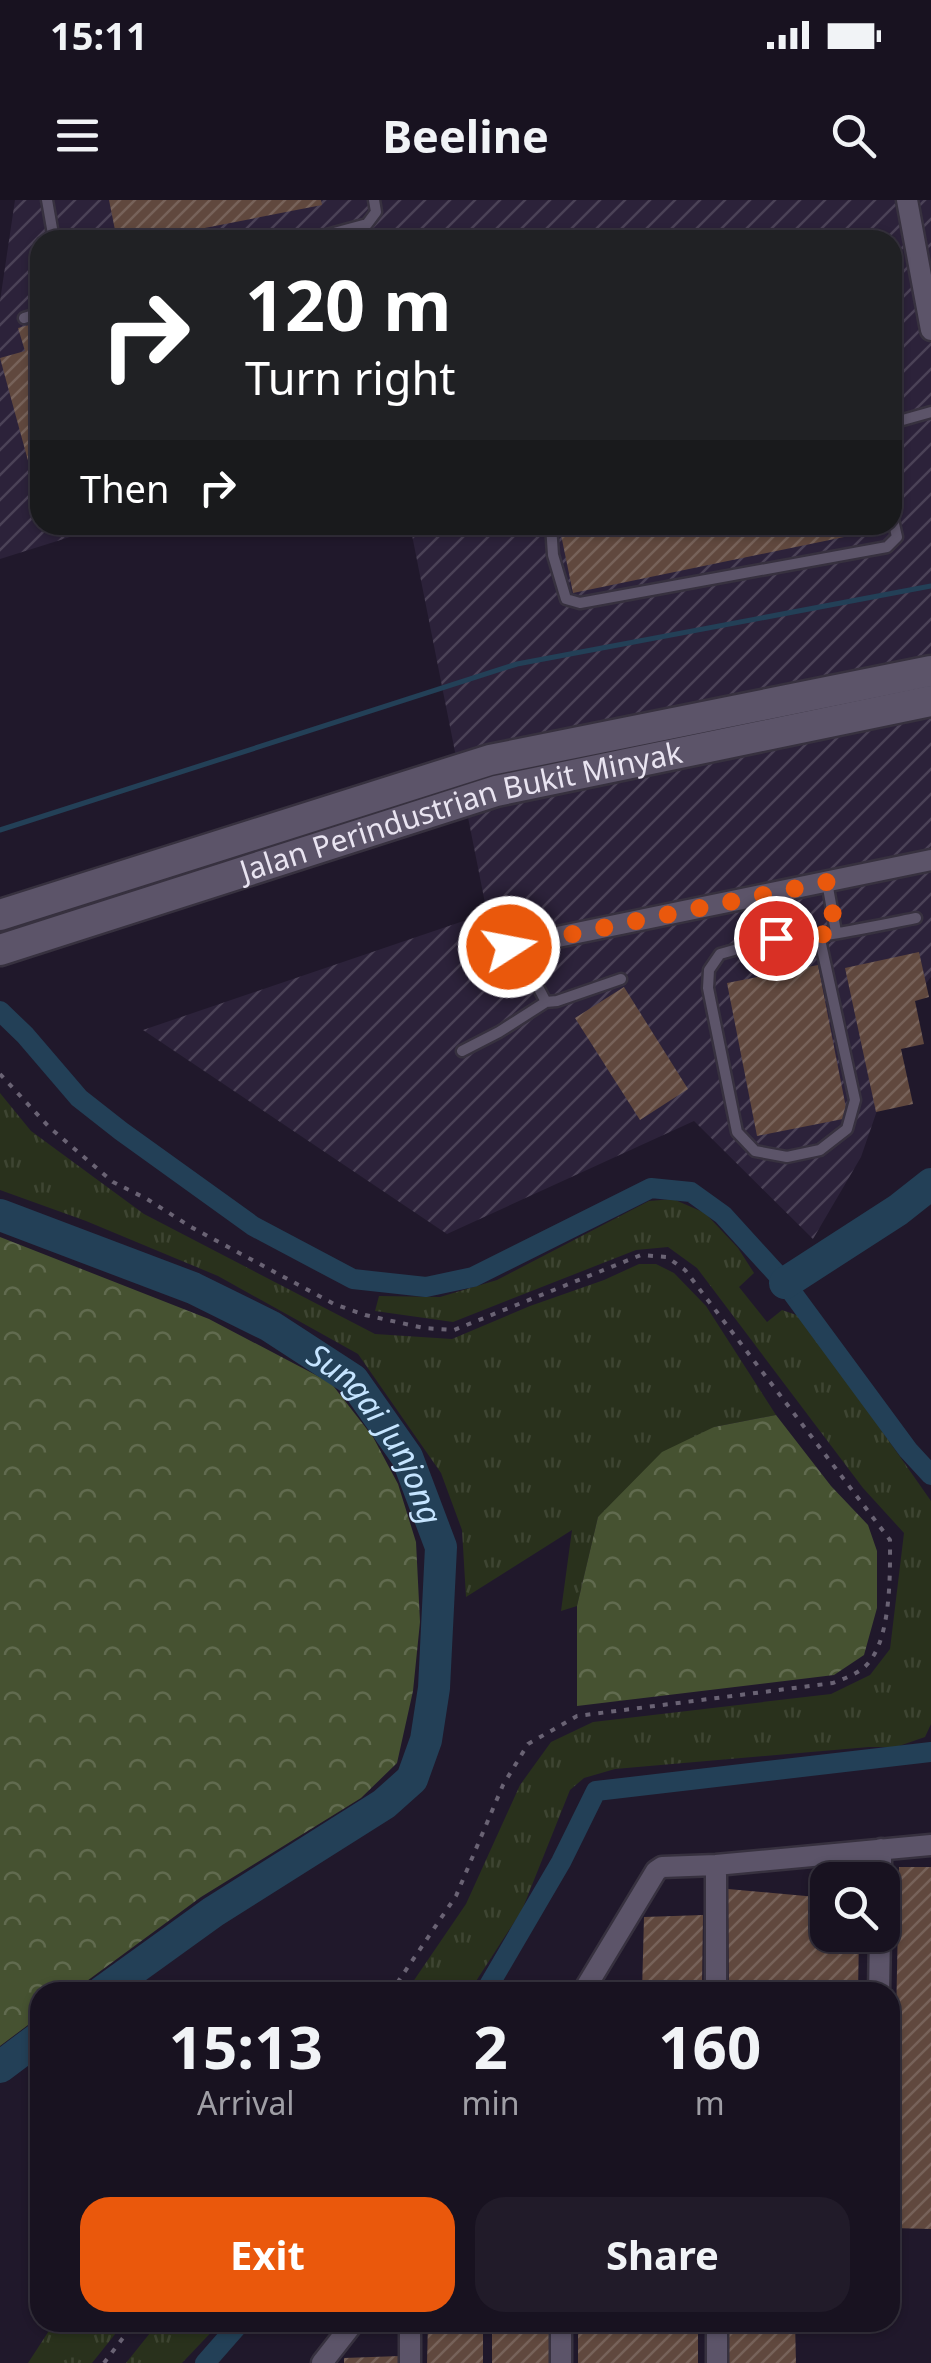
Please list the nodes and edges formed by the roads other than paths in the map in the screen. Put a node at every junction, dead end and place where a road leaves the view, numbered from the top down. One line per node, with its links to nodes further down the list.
1 (46, 200): 4 (lane)
2 (374, 200): 5 (lane)
3 (908, 200): 6 (street)
4 (52, 230)
5 (344, 230)
6 (924, 254): 9 (street)
7 (30, 316): 8 (lane)
8 (24, 318)
9 (931, 330)
10 (931, 412): 11 (lane)
11 (902, 420)
12 (552, 535): 13 (lane)
13 (897, 535)
14 (925, 687): 17 (main road, Jalan Perindustrian Bukit Minyak); 22 (main road, Jalan Perindustrian Bukit Minyak)
15 (931, 860): 16 (street)
16 (827, 882): 19 (lane); 21 (street)
17 (7, 913)
18 (916, 918): 19 (lane)
19 (836, 932): 20 (lane)
20 (819, 935): 20 (lane)
21 (519, 945): 24 (lane)
22 (12, 946)
23 (621, 979): 24 (lane)
24 (546, 1002): 25 (lane)
25 (462, 1051)
26 (931, 1845): 27 (street)
27 (881, 1849): 28 (street); 29 (street)
28 (881, 1862)
29 (716, 1865): 31 (street); 32 (street)
30 (880, 1952): 33 (street)
31 (589, 1982)
32 (716, 1982)
33 (879, 1982)
34 (346, 2332): 38 (street)
35 (410, 2332): 39 (street)
36 (561, 2332): 40 (street)
37 (717, 2332): 41 (street)
38 (322, 2363)
39 (410, 2363)
40 (561, 2363)
41 (717, 2363)

